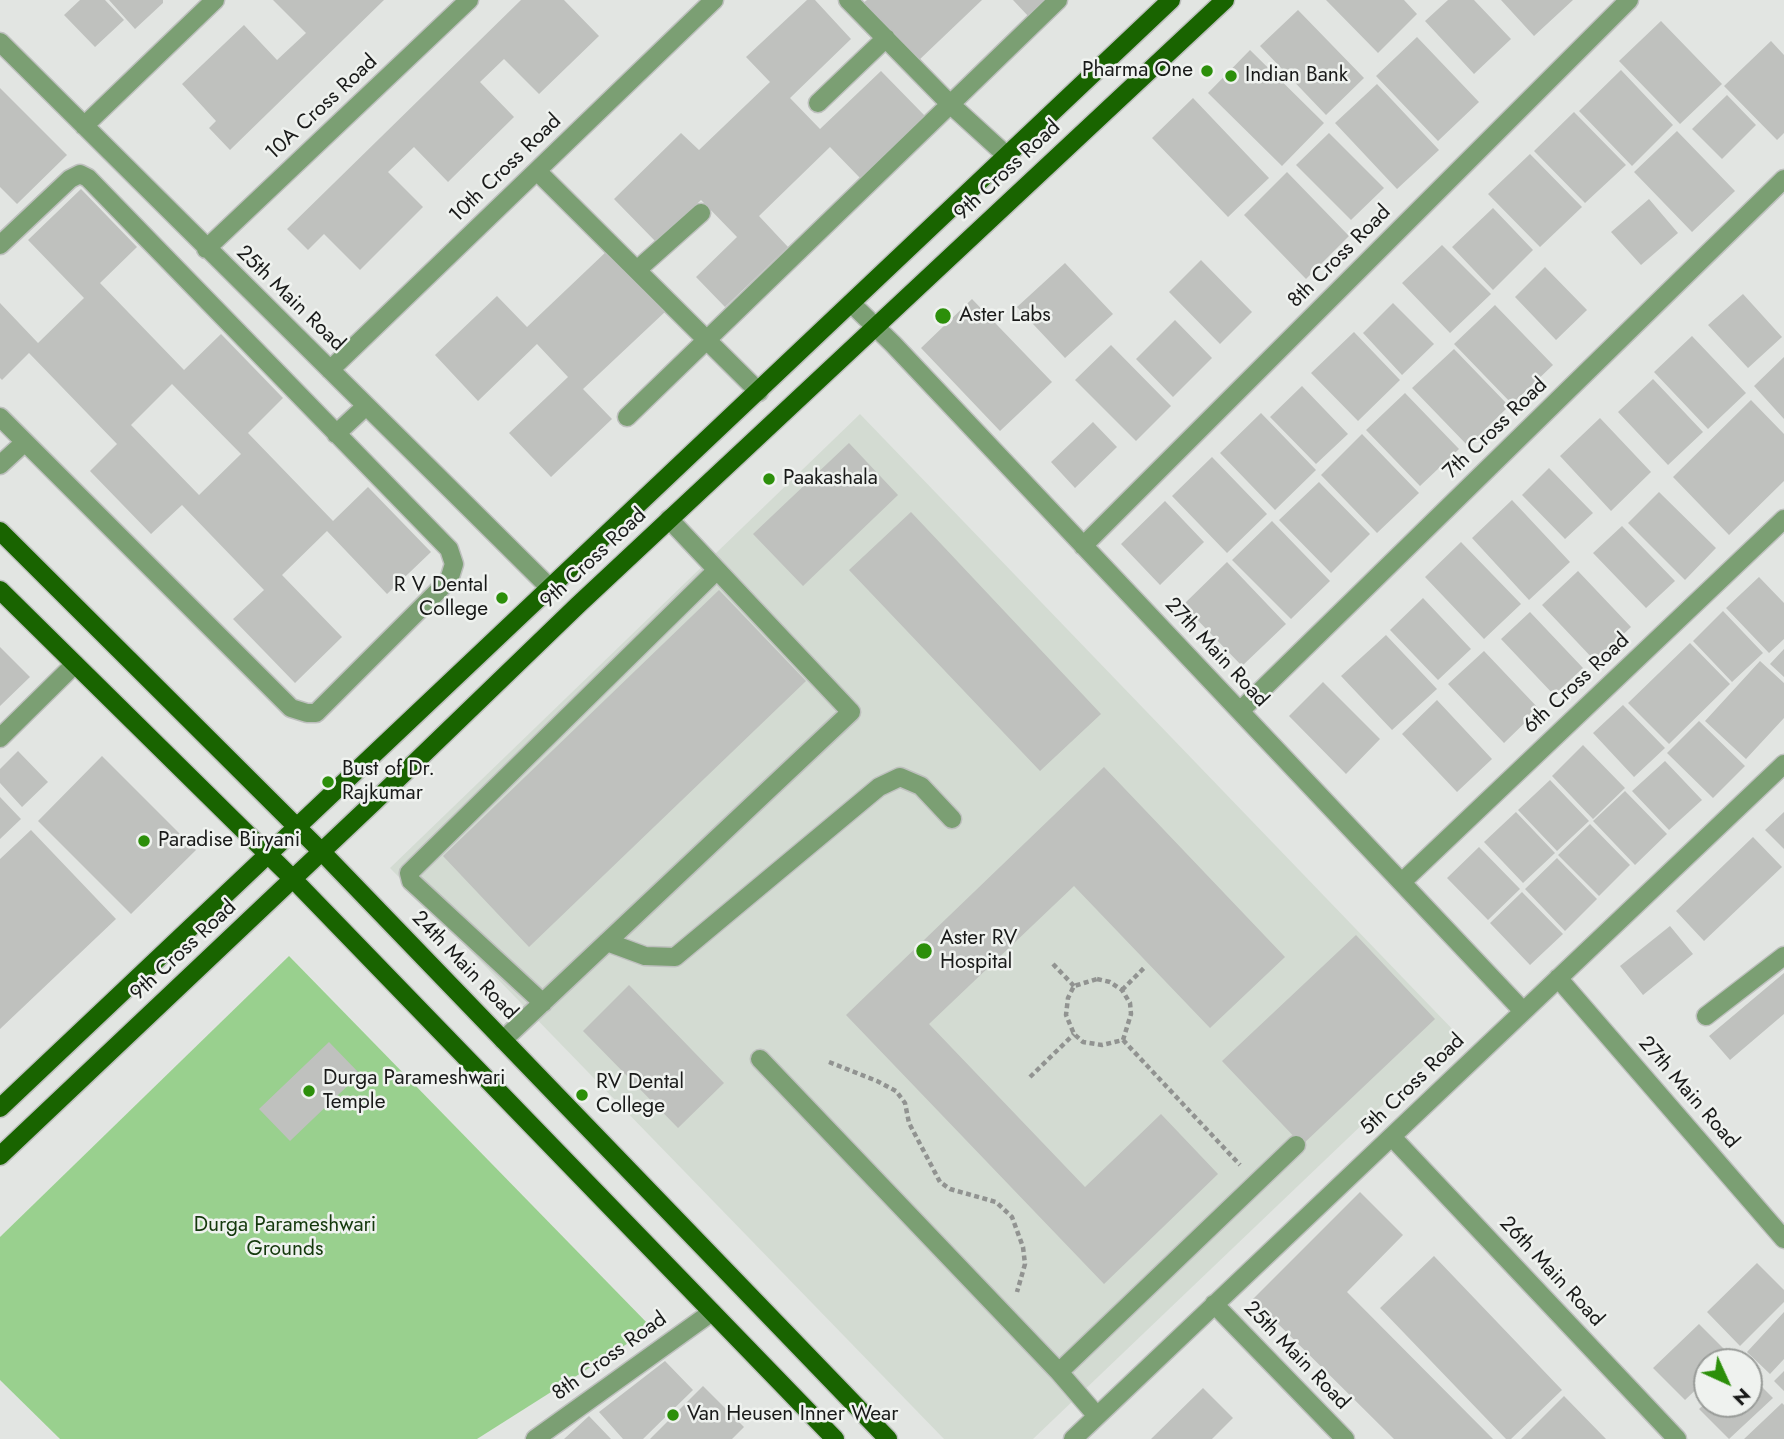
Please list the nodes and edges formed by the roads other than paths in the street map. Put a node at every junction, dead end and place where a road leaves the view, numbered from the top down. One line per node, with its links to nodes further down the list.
1 (215, 0): 13 (street)
2 (469, 0): 19 (street, 10A Cross Road)
3 (714, 0): 15 (street, 10th Cross Road)
4 (848, 0): 9 (street)
5 (1058, 0): 12 (street)
6 (1171, 0): 14 (main road, 9th Cross Road)
7 (1225, 0): 22 (main road, 9th Cross Road)
8 (1629, 0): 35 (street, 8th Cross Road)
9 (886, 38): 11 (street); 12 (street)
10 (0, 42): 13 (street, 25th Main Road)
11 (818, 103)
12 (950, 104): 14 (street); 23 (street)
13 (84, 126): 19 (street, 25th Main Road)
14 (1006, 155): 21 (main road, 9th Cross Road)
15 (537, 171): 20 (street); 24 (street, 10th Cross Road)
16 (1784, 179): 40 (street, 7th Cross Road)
17 (702, 213): 20 (street)
18 (0, 245): 29 (street)
19 (206, 249): 24 (street, 25th Main Road)
20 (637, 270): 23 (street)
21 (851, 303): 22 (street, 27th Main Road); 25 (main road, 9th Cross Road)
22 (875, 326): 32 (main road, 9th Cross Road); 35 (street, 27th Main Road)
23 (707, 340): 25 (street); 28 (street)
24 (331, 370): 26 (street, 25th Main Road)
25 (759, 392): 37 (main road, 9th Cross Road)
26 (366, 406): 29 (street); 37 (street, 25th Main Road)
27 (0, 417): 30 (street)
28 (627, 417)
29 (336, 434): 30 (street)
30 (25, 442): 31 (street)
31 (0, 465)
32 (669, 519): 36 (street); 45 (main road, 9th Cross Road)
33 (1784, 519): 48 (street, 6th Cross Road)
34 (0, 531): 44 (main road, 24th Main Road)
35 (1083, 546): 40 (street, 27th Main Road)
36 (717, 570): 49 (street); 52 (street)
37 (550, 588): 44 (main road, 9th Cross Road)
38 (0, 590): 39 (main road)
39 (75, 664): 41 (street); 46 (main road)
40 (1240, 711): 48 (street, 27th Main Road)
41 (0, 738)
42 (1784, 764): 51 (street, 5th Cross Road)
43 (952, 819): 49 (street)
44 (297, 827): 45 (main road, 24th Main Road); 46 (main road, 9th Cross Road)
45 (321, 851): 47 (main road, 9th Cross Road); 55 (main road, 24th Main Road)
46 (267, 854): 47 (main road); 57 (main road, 9th Cross Road)
47 (293, 879): 60 (main road, 9th Cross Road); 63 (main road)
48 (1402, 882): 53 (street, 27th Main Road)
49 (607, 942): 52 (street)
50 (1784, 956): 54 (street)
51 (1558, 978): 53 (street, 5th Cross Road); 61 (street, 27th Main Road)
52 (543, 1003): 55 (street)
53 (1524, 1011): 58 (street, 5th Cross Road)
54 (1706, 1016)
55 (503, 1040): 68 (main road, 24th Main Road)
56 (760, 1059): 64 (street)
57 (0, 1108)
58 (1392, 1137): 62 (street, 5th Cross Road); 71 (street, 26th Main Road)
59 (1296, 1145): 64 (street)
60 (0, 1156)
61 (1784, 1239)
62 (1214, 1304): 65 (street, 5th Cross Road); 70 (street, 25th Main Road)
63 (712, 1312): 66 (street, 8th Cross Road); 67 (main road)
64 (1059, 1372): 65 (street)
65 (1097, 1416): 69 (street, 5th Cross Road)
66 (534, 1439)
67 (835, 1439)
68 (888, 1439)
69 (1073, 1439)
70 (1345, 1439)
71 (1676, 1439)

